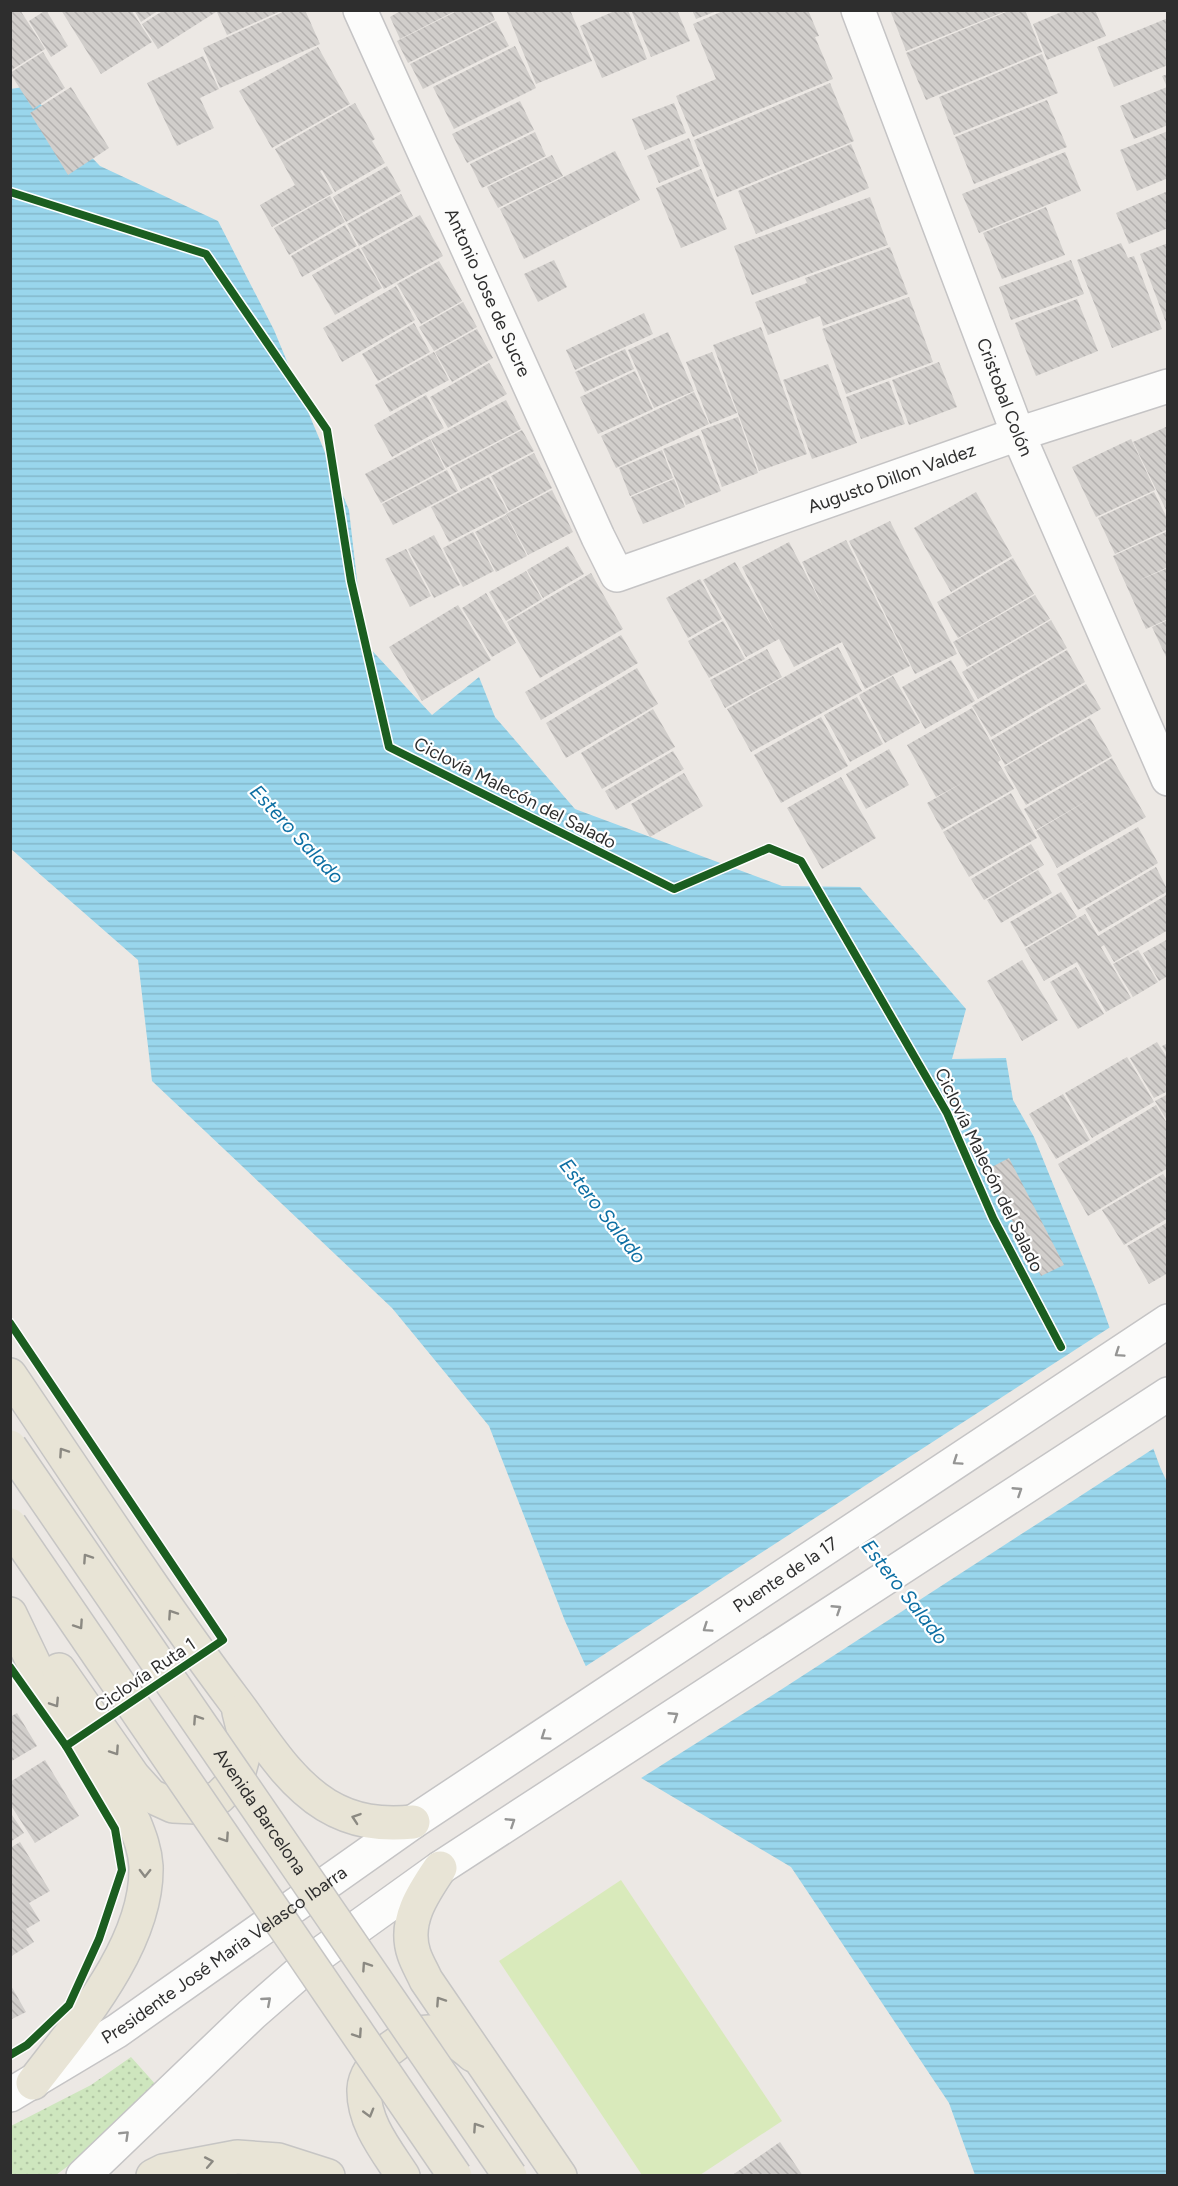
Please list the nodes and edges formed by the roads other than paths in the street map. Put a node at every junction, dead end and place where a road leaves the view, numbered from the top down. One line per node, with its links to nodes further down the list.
1 (360, 10): 5 (main road, Antonio Jose de Sucre)
2 (858, 10): 4 (main road, Cristobal Colón)
3 (1167, 386): 4 (main road, Augusto Dillon Valdez)
4 (1018, 434): 5 (main road, Augusto Dillon Valdez); 6 (main road, Cristobal Colón)
5 (617, 575)
6 (1167, 779)
7 (1167, 1320): 15 (main road, Puente de la 17, one-way to 15)
8 (10, 1375): 14 (main road, one-way to 8)
9 (1167, 1394): 16 (main road, one-way to 9)
10 (10, 1447): 24 (main road, Avenida Barcelona, one-way to 10, bridge)
11 (10, 1525): 23 (main road, one-way to 23, bridge)
12 (10, 1599): 14 (main road, one-way to 14)
13 (10, 1614): 18 (main road, one-way to 18)
14 (237, 1703): 15 (main road, one-way to 14)
15 (424, 1816): 18 (main road, Presidente José Maria Velasco Ibarra)
16 (451, 1861): 17 (main road, one-way to 16); 19 (main road, one-way to 16)
17 (485, 2066): 22 (main road, one-way to 22); 25 (main road)
18 (22, 2089)
19 (83, 2175)
20 (153, 2175): 21 (main road, one-way to 21)
21 (328, 2175)
22 (403, 2175)
23 (455, 2175)
24 (510, 2175)
25 (560, 2175)

